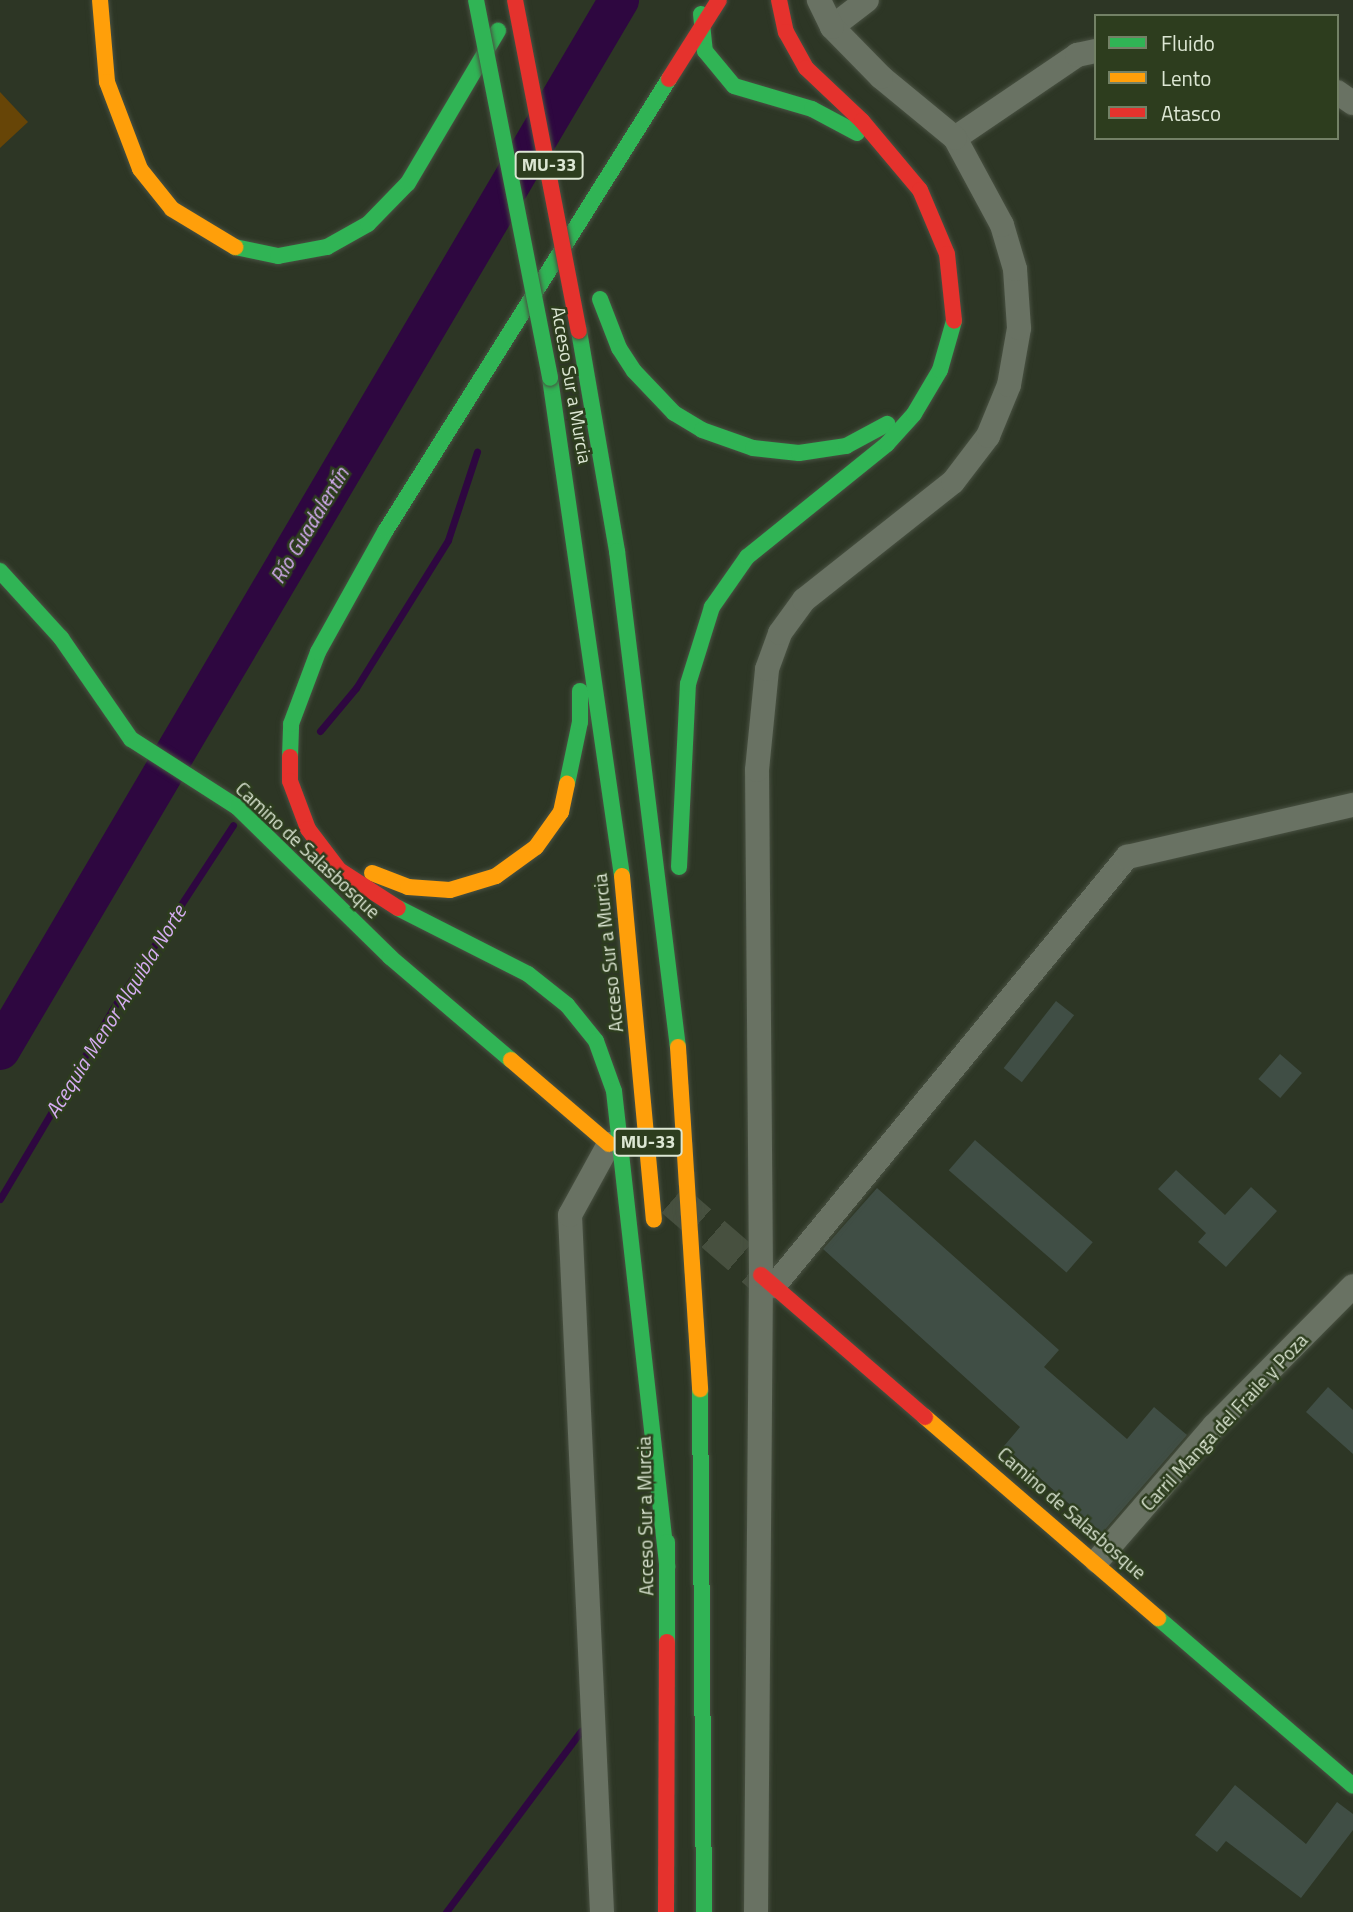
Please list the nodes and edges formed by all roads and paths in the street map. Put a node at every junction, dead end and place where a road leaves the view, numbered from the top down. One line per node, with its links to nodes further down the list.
1 (100, 0): 4 (main road)
2 (458, 0): 17 (main road, bridge)
3 (476, 0): 17 (main road, Acceso Sur a Murcia / MU-33, bridge)
4 (516, 0): 12 (main road, Acceso Sur a Murcia / MU-33, bridge)
5 (705, 0): 11 (main road)
6 (719, 0): 11 (main road)
7 (779, 0): 16 (main road)
8 (819, 0): 10 (street)
9 (867, 0): 10 (street)
10 (832, 27): 15 (street)
11 (700, 32): 16 (main road); 21 (main road)
12 (524, 42): 18 (main road, bridge); 28 (main road, Acceso Sur a Murcia / MU-33, bridge)
13 (1094, 51): 15 (street)
14 (630, 108): 21 (main road)
15 (955, 138): 31 (street)
16 (899, 162): 20 (main road)
17 (520, 219): 22 (main road, Acceso Sur a Murcia / MU-33, bridge)
18 (586, 249)
19 (598, 292): 20 (main road)
20 (940, 370): 26 (main road)
21 (468, 396): 24 (main road)
22 (569, 490): 24 (main road); 30 (main road, Acceso Sur a Murcia / MU-33)
23 (0, 571): 29 (main road, Camino de Salasbosque)
24 (290, 781): 35 (main road)
25 (1353, 805): 31 (street)
26 (678, 879)
27 (678, 905): 28 (main road)
28 (675, 997): 39 (main road, Acceso Sur a Murcia / MU-33)
29 (609, 1144): 37 (street)
30 (656, 1243)
31 (768, 1280): 34 (main road, Camino de Salasbosque); 40 (street)
32 (1353, 1286): 34 (street, Carril Manga del Fraile y Poza)
33 (663, 1369): 35 (main road, Acceso Sur a Murcia)
34 (1097, 1561): 36 (main road, Camino de Salasbosque)
35 (667, 1567): 38 (main road, Acceso Sur a Murcia)
36 (1353, 1786)
37 (602, 1912)
38 (666, 1912)
39 (704, 1912)
40 (756, 1912)

